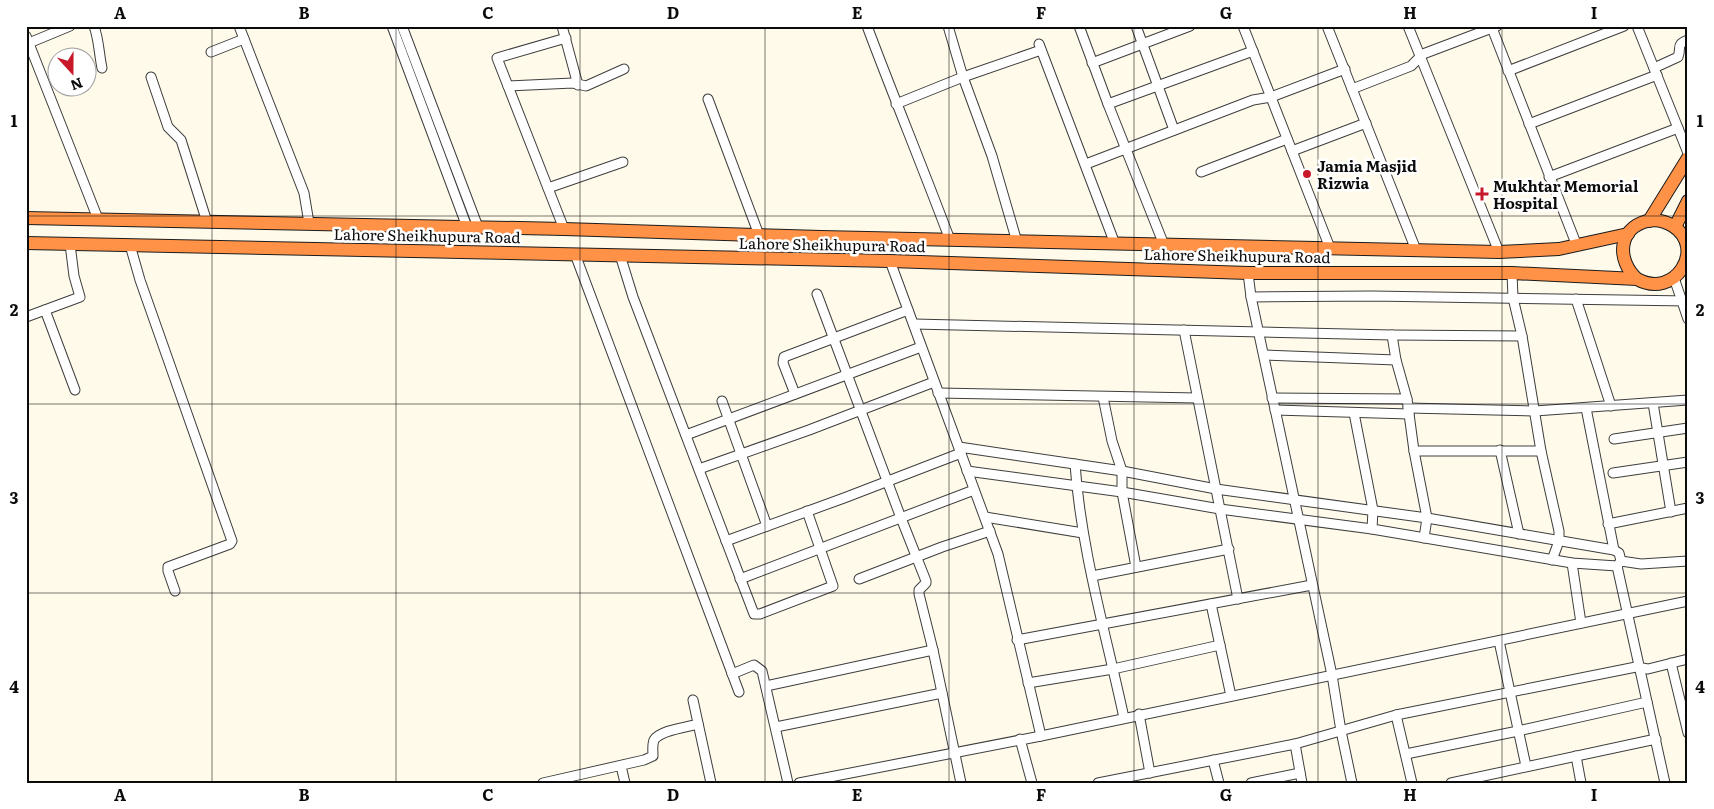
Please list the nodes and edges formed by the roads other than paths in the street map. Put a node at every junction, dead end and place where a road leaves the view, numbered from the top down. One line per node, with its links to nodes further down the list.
1 (70, 26): 20 (street)
2 (94, 26): 28 (street)
3 (239, 26): 21 (street)
4 (392, 26): 63 (street)
5 (402, 26): 63 (street)
6 (562, 26): 19 (street)
7 (867, 26): 41 (street)
8 (948, 26): 34 (street)
9 (1079, 26): 27 (street)
10 (1136, 26): 23 (street)
11 (1190, 26): 23 (street)
12 (1243, 26): 24 (street)
13 (1327, 26): 30 (street)
14 (1408, 26): 26 (street)
15 (1624, 26): 32 (street)
16 (1637, 26): 31 (street)
17 (1494, 27): 18 (street); 32 (street)
18 (1472, 31): 26 (street)
19 (566, 38): 35 (street); 36 (street)
20 (28, 39): 59 (street)
21 (244, 39): 25 (street); 62 (street)
22 (1688, 40): 31 (street)
23 (1142, 44): 27 (street); 37 (street)
24 (1253, 51): 37 (street); 39 (street)
25 (211, 52)
26 (1420, 56): 38 (street); 79 (street)
27 (1092, 63): 42 (street)
28 (102, 68)
29 (624, 69): 35 (street)
30 (1344, 69): 38 (street); 39 (street)
31 (1656, 71): 44 (street); 45 (street)
32 (1508, 72): 44 (street)
33 (151, 77): 61 (street)
34 (964, 77): 41 (street); 53 (street); 70 (street)
35 (578, 84): 36 (street)
36 (508, 86): 56 (street)
37 (1158, 86): 42 (street); 46 (street)
38 (1352, 89): 43 (street)
39 (1271, 97): 46 (street); 47 (street)
40 (708, 100): 67 (street)
41 (896, 104): 68 (street)
42 (1108, 104): 48 (street)
43 (1366, 123): 49 (street); 78 (street)
44 (1528, 124): 55 (street)
45 (1678, 128): 50 (street); 55 (street)
46 (1174, 130): 48 (street)
47 (1288, 139): 49 (street); 54 (street)
48 (1127, 149): 53 (street); 75 (street)
49 (1292, 152): 77 (street)
50 (1688, 153)
51 (1688, 158): 60 (highway)
52 (623, 162): 56 (street)
53 (1086, 164): 72 (street)
54 (1200, 172)
55 (1549, 177): 76 (street)
56 (548, 188): 65 (street)
57 (1688, 201): 64 (highway)
58 (26, 218): 59 (highway, Lahore Sheikhupura Road)
59 (98, 219): 61 (highway, Lahore Sheikhupura Road)
60 (1649, 221): 64 (highway); 66 (highway)
61 (207, 222): 62 (highway, Lahore Sheikhupura Road)
62 (309, 223): 63 (highway, Lahore Sheikhupura Road)
63 (472, 227): 65 (highway, Lahore Sheikhupura Road)
64 (1675, 227): 73 (highway)
65 (564, 229): 67 (highway, Lahore Sheikhupura Road)
66 (1628, 234): 76 (highway, Lahore Sheikhupura Road); 87 (highway)
67 (759, 235): 68 (highway, Lahore Sheikhupura Road)
68 (950, 240): 70 (highway, Lahore Sheikhupura Road)
69 (26, 242): 71 (highway, Lahore Sheikhupura Road)
70 (1017, 242): 72 (highway, Lahore Sheikhupura Road)
71 (70, 244): 74 (highway, Lahore Sheikhupura Road); 93 (street)
72 (1115, 244): 75 (highway, Lahore Sheikhupura Road)
73 (1687, 244): 85 (highway)
74 (130, 245): 80 (highway, Lahore Sheikhupura Road); 178 (street)
75 (1164, 245): 77 (highway, Lahore Sheikhupura Road)
76 (1577, 246): 79 (highway, Lahore Sheikhupura Road)
77 (1330, 248): 78 (highway, Lahore Sheikhupura Road)
78 (1416, 250): 79 (highway, Lahore Sheikhupura Road)
79 (1499, 252)
80 (575, 254): 81 (highway, Lahore Sheikhupura Road); 193 (street)
81 (620, 256): 82 (highway, Lahore Sheikhupura Road); 127 (street)
82 (890, 261): 83 (highway, Lahore Sheikhupura Road); 94 (street)
83 (1248, 273): 84 (highway, Lahore Sheikhupura Road); 89 (street)
84 (1512, 274): 87 (highway, Lahore Sheikhupura Road); 90 (street)
85 (1674, 278): 86 (highway); 87 (highway); 92 (street)
86 (1688, 278)
87 (1637, 279)
88 (817, 294): 102 (street)
89 (1251, 297): 90 (street); 99 (street)
90 (1513, 298): 91 (street); 101 (street)
91 (1576, 299): 92 (street); 117 (street)
92 (1684, 301): 96 (street)
93 (45, 310): 95 (street); 108 (street)
94 (908, 310): 97 (street); 102 (street)
95 (26, 317)
96 (1688, 319)
97 (914, 324): 98 (street); 103 (street)
98 (1184, 330): 99 (street); 112 (street)
99 (1258, 332): 100 (street); 104 (street)
100 (1392, 335): 101 (street); 105 (street)
101 (1522, 336): 122 (street)
102 (833, 338): 106 (street); 110 (street)
103 (921, 346): 106 (street); 107 (street)
104 (1264, 355): 105 (street); 113 (street)
105 (1396, 360): 118 (street)
106 (847, 374): 110 (street); 120 (street)
107 (934, 382): 109 (street); 120 (street)
108 (75, 390)
109 (938, 393): 111 (street); 129 (street)
110 (795, 394): 124 (street)
111 (1103, 397): 112 (street); 139 (street)
112 (1197, 398): 143 (street)
113 (1272, 398): 118 (street); 121 (street)
114 (1688, 400): 116 (street)
115 (722, 401): 124 (street)
116 (1653, 403): 117 (street); 126 (street)
117 (1611, 406): 119 (street)
118 (1408, 407): 122 (street); 123 (street); 131 (street)
119 (1586, 408): 122 (street); 156 (street)
120 (860, 410): 133 (street); 141 (street)
121 (1275, 410): 123 (street); 146 (street)
122 (1535, 411): 132 (street)
123 (1354, 413): 149 (street)
124 (728, 419): 127 (street); 133 (street)
125 (1688, 428): 126 (street)
126 (1658, 432): 128 (street); 136 (street)
127 (686, 435): 137 (street)
128 (1614, 439)
129 (960, 450): 135 (street); 138 (street); 141 (street)
130 (1500, 450): 131 (street); 132 (street); 161 (street)
131 (1414, 451): 154 (street)
132 (1541, 451): 164 (street)
133 (742, 454): 137 (street); 157 (street)
134 (1688, 462): 136 (street)
135 (1075, 464): 139 (street); 142 (street)
136 (1663, 466): 140 (street); 151 (street)
137 (699, 470): 163 (street)
138 (967, 471): 142 (street); 144 (street)
139 (1122, 471): 143 (street); 145 (street)
140 (1613, 473)
141 (887, 482): 150 (street); 153 (street)
142 (1076, 486): 145 (street); 160 (street)
143 (1216, 489): 146 (street); 148 (street)
144 (974, 490): 152 (street); 153 (street)
145 (1122, 492): 148 (street); 173 (street)
146 (1294, 500): 149 (street); 155 (street)
147 (1688, 508): 151 (street)
148 (1220, 509): 155 (street); 166 (street)
149 (1373, 510): 154 (street); 158 (street)
150 (807, 511): 157 (street); 165 (street)
151 (1671, 512): 156 (street)
152 (985, 517): 159 (street); 160 (street)
153 (901, 518): 165 (street); 168 (street)
154 (1427, 518): 161 (street); 162 (street)
155 (1298, 520): 158 (street); 177 (street)
156 (1608, 524): 167 (street)
157 (767, 526): 163 (street)
158 (1372, 529): 162 (street)
159 (990, 531): 168 (street); 185 (street)
160 (1084, 533): 174 (street)
161 (1519, 534): 164 (street)
162 (1424, 538): 169 (street)
163 (726, 540): 175 (street)
164 (1559, 541): 167 (street); 169 (street)
165 (820, 548): 175 (street); 175 (street)
166 (1228, 549): 173 (street); 179 (street)
167 (1614, 550): 172 (street)
168 (916, 558): 176 (street); 188 (street)
169 (1552, 560): 171 (street)
170 (1688, 561): 172 (street)
171 (1572, 563): 172 (street); 183 (street)
172 (1619, 564): 182 (street)
173 (1136, 568): 174 (street)
174 (1092, 576): 184 (street)
175 (740, 579)
176 (859, 579)
177 (1312, 585): 179 (street); 194 (street)
178 (175, 591)
179 (1238, 600): 181 (street)
180 (1688, 601): 182 (street)
181 (1212, 604): 184 (street); 187 (street)
182 (1627, 614): 183 (street); 191 (street)
183 (1581, 623): 186 (street)
184 (1102, 624): 185 (street); 192 (street)
185 (1018, 640): 195 (street)
186 (1499, 642): 194 (street); 198 (street)
187 (1220, 645): 192 (street); 200 (street)
188 (933, 650): 196 (street); 199 (street)
189 (1688, 659): 190 (street)
190 (1671, 663): 191 (street); 210 (street)
191 (1640, 668): 198 (street); 202 (street)
192 (1113, 669): 195 (street); 205 (street)
193 (732, 674): 196 (street); 197 (street)
194 (1332, 675): 200 (street); 208 (street)
195 (1028, 683): 211 (street)
196 (766, 686): 207 (street)
197 (739, 692)
198 (1509, 692): 204 (street); 209 (street)
199 (942, 693): 207 (street); 215 (street)
200 (1231, 696): 203 (street)
201 (693, 700): 206 (street)
202 (1646, 702): 209 (street); 213 (street)
203 (1139, 714): 205 (street); 221 (street)
204 (1396, 715): 208 (street); 216 (street)
205 (1124, 718): 211 (street)
206 (698, 724): 219 (street); 227 (street)
207 (776, 727): 228 (street)
208 (1340, 731): 214 (street); 236 (street)
209 (1518, 731): 216 (street); 220 (street)
210 (1688, 733)
211 (1040, 736): 212 (street)
212 (1020, 738): 215 (street); 231 (street)
213 (1656, 739): 217 (street); 240 (street)
214 (1295, 744): 218 (street); 222 (street)
215 (954, 752): 229 (street); 230 (street)
216 (1406, 754): 237 (street)
217 (1576, 756): 220 (street); 239 (street)
218 (1213, 760): 221 (street); 233 (street)
219 (621, 766): 225 (street); 226 (street)
220 (1526, 766): 223 (street)
221 (1150, 773): 224 (street)
222 (1300, 773): 234 (street); 235 (street)
223 (1485, 779): 238 (street)
224 (1122, 780): 232 (street)
225 (544, 783)
226 (625, 783)
227 (711, 783)
228 (788, 783)
229 (799, 783)
230 (961, 783)
231 (1032, 783)
232 (1098, 783)
233 (1219, 783)
234 (1251, 783)
235 (1302, 783)
236 (1352, 783)
237 (1412, 783)
238 (1451, 783)
239 (1581, 783)
240 (1665, 783)

